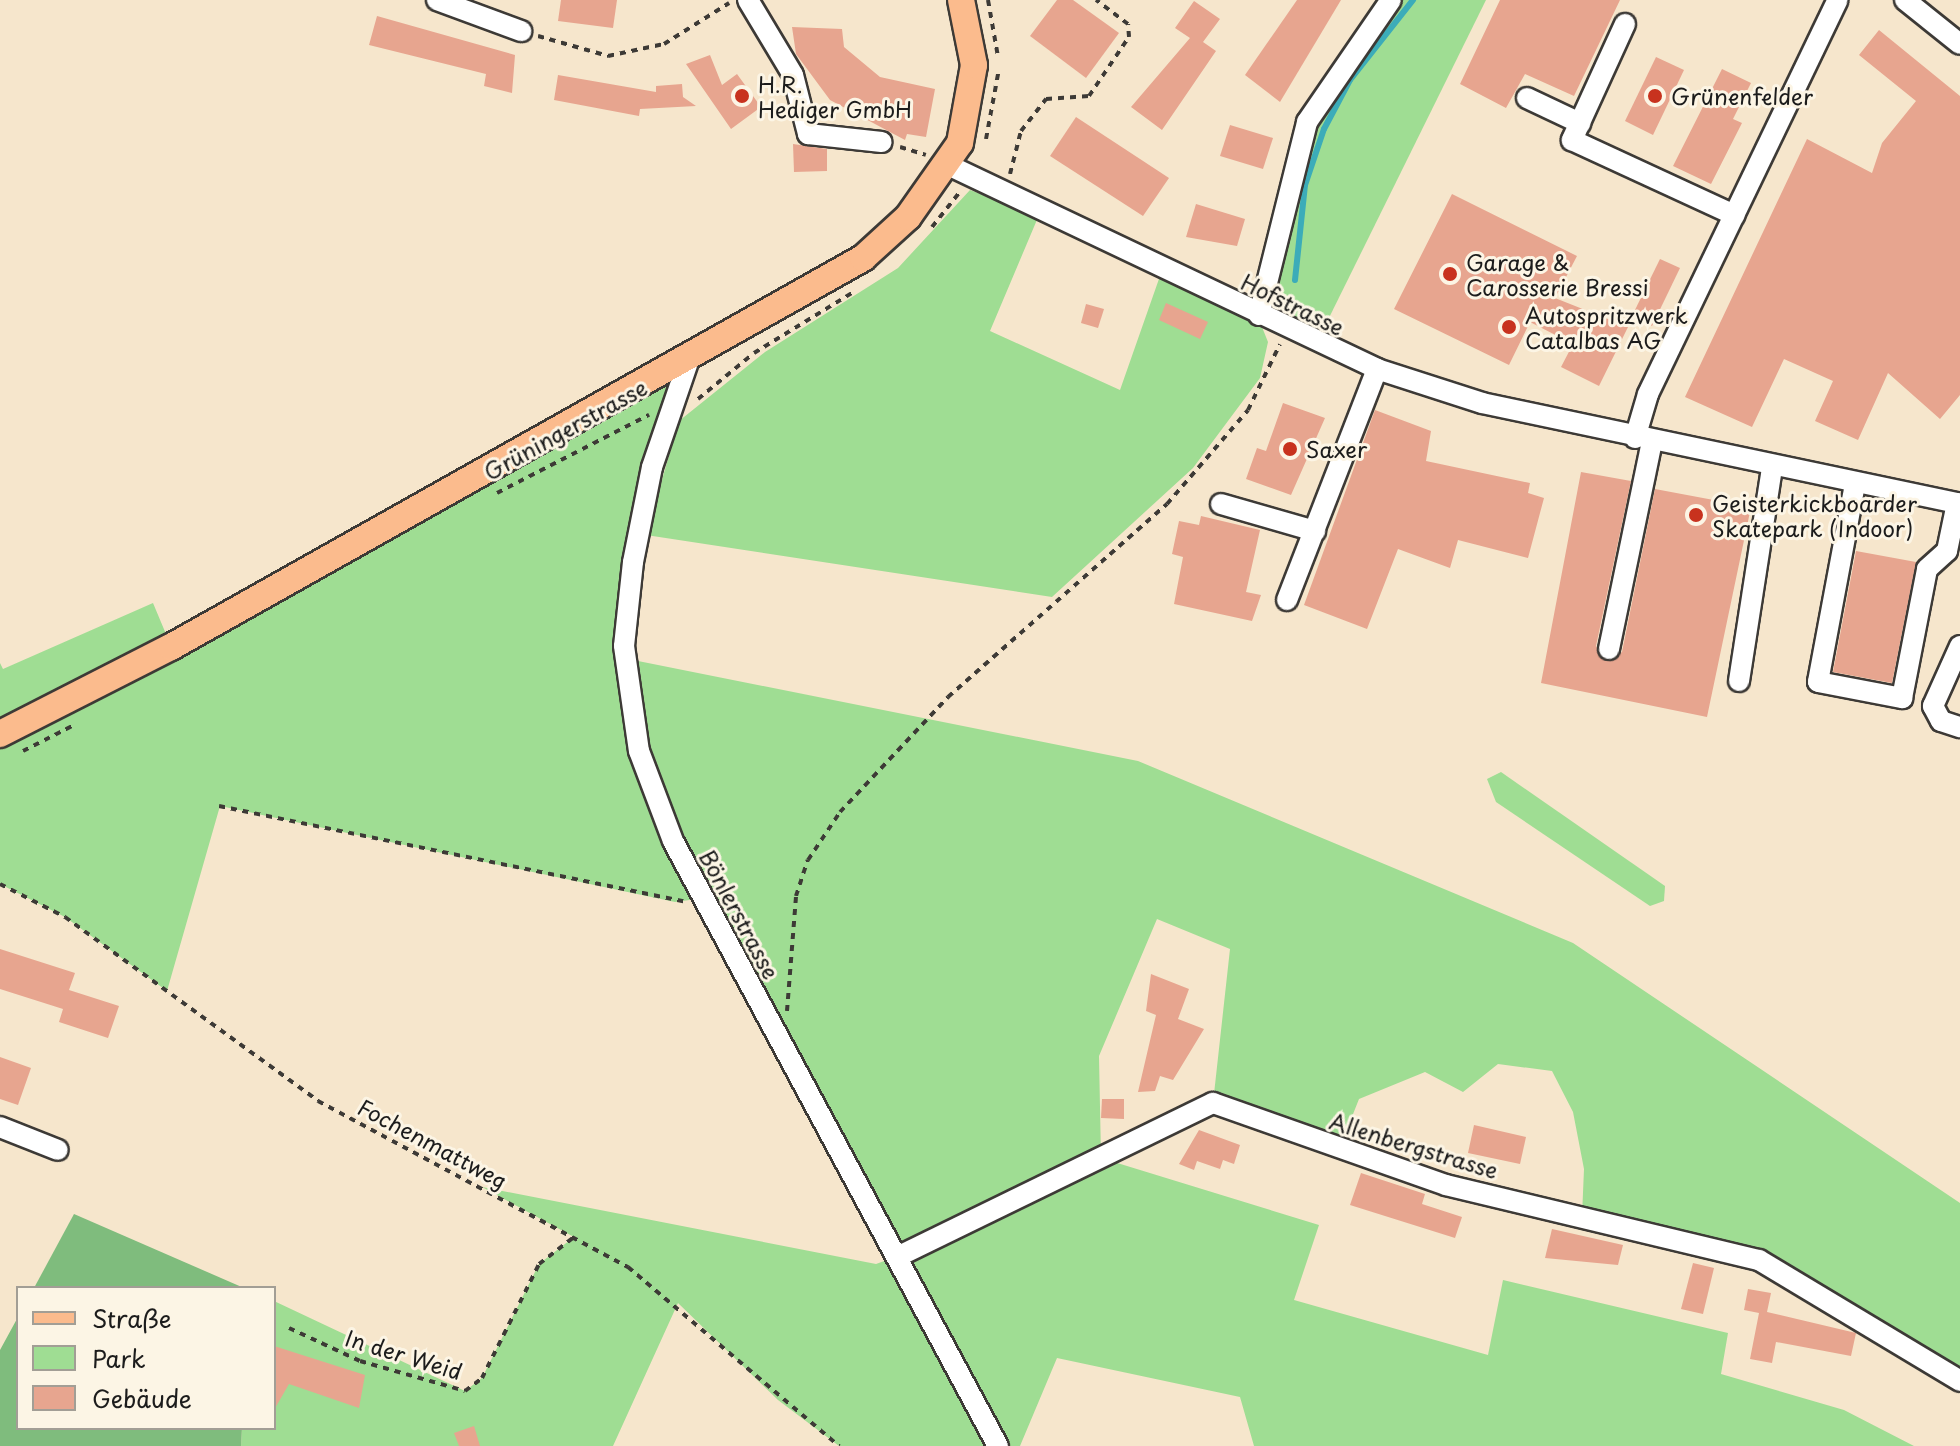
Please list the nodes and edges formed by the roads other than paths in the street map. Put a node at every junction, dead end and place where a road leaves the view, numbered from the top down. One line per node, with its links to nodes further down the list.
1 (437, 0): 8 (street)
2 (748, 0): 12 (street)
3 (961, 0): 13 (main road, Grüningerstrasse)
4 (1391, 0): 15 (street)
5 (1838, 0): 14 (street)
6 (1905, 0): 9 (street)
7 (1625, 24): 11 (street)
8 (521, 31)
9 (1960, 44)
10 (1527, 98): 11 (street)
11 (1580, 123): 14 (street)
12 (882, 142)
13 (948, 165): 15 (street, Hofstrasse); 16 (main road, Grüningerstrasse)
14 (1734, 215): 18 (street)
15 (1259, 315): 17 (street, Hofstrasse)
16 (688, 362): 29 (main road, Grüningerstrasse); 32 (street, Bönlerstrasse)
17 (1377, 369): 18 (street, Hofstrasse); 23 (street)
18 (1643, 440): 19 (street, Hofstrasse); 26 (street)
19 (1772, 467): 20 (street, Hofstrasse); 27 (street)
20 (1855, 484): 22 (street, Hofstrasse); 22 (street)
21 (1221, 504): 23 (street)
22 (1958, 504)
23 (1315, 531): 24 (street)
24 (1287, 600)
25 (1960, 646): 28 (street)
26 (1609, 649)
27 (1739, 681)
28 (1960, 727)
29 (0, 734)
30 (0, 1127): 31 (street)
31 (58, 1150)
32 (901, 1255): 33 (street, Allenbergstrasse); 34 (street, Bönlerstrasse)
33 (1960, 1381)
34 (998, 1446)

